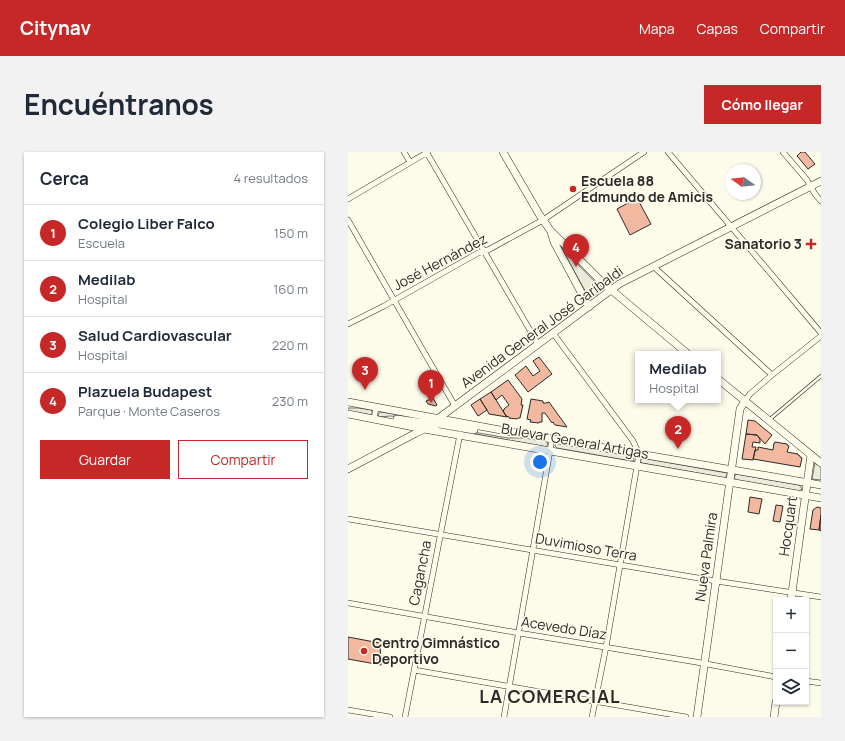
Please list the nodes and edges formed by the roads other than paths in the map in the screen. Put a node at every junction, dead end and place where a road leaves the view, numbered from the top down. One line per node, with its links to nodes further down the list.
1 (404, 152): 7 (street)
2 (427, 152): 7 (street); 16 (street)
3 (503, 152): 13 (street)
4 (644, 152): 13 (street, José Hernández)
5 (668, 152): 14 (street)
6 (783, 152): 9 (street)
7 (410, 162): 10 (street)
8 (821, 181): 9 (street, Avenida General José Garibaldi)
9 (810, 186): 11 (street); 14 (street, Avenida General José Garibaldi)
10 (348, 198)
11 (821, 201)
12 (348, 220): 19 (street)
13 (543, 220): 15 (street); 16 (street, José Hernández)
14 (731, 227): 17 (street, Avenida General José Garibaldi); 23 (street)
15 (550, 230): 18 (street); 20 (street)
16 (484, 251): 19 (street, José Hernández); 24 (street)
17 (654, 267): 18 (street, Avenida General José Garibaldi); 26 (street)
18 (611, 290): 20 (street, Avenida General José Garibaldi); 25 (street)
19 (394, 300): 21 (street, José Hernández); 31 (street)
20 (589, 307): 22 (street, Avenida General José Garibaldi)
21 (348, 324)
22 (553, 333): 24 (street, Avenida General José Garibaldi); 43 (street)
23 (821, 335): 26 (street)
24 (538, 344): 31 (street, Avenida General José Garibaldi)
25 (684, 351)
26 (772, 375): 29 (street)
27 (821, 376): 36 (lane)
28 (721, 381): 29 (street)
29 (745, 401): 36 (street); 48 (street, Nueva Palmira)
30 (350, 403): 32 (street, Bulevar General Artigas)
31 (456, 406): 35 (street, Avenida General José Garibaldi)
32 (376, 407): 34 (street); 35 (street, Bulevar General Artigas)
33 (348, 414): 34 (street, Bulevar General Artigas)
34 (374, 419): 37 (street, Bulevar General Artigas)
35 (437, 419): 37 (street); 38 (street, Avenida General José Garibaldi); 39 (street, Bulevar General Artigas)
36 (768, 420): 44 (street)
37 (387, 421): 38 (street, Bulevar General Artigas)
38 (424, 428): 39 (street); 40 (street, Bulevar General Artigas); 47 (street, Avenida General José Garibaldi)
39 (518, 433): 41 (street, Bulevar General Artigas)
40 (460, 434): 42 (street, Bulevar General Artigas); 55 (street, Cagancha)
41 (552, 439): 42 (street); 43 (street, Bulevar General Artigas)
42 (551, 450): 46 (street, Bulevar General Artigas); 56 (street)
43 (639, 454): 46 (street); 48 (street, Bulevar General Artigas)
44 (811, 455): 45 (street); 50 (street, Hocquart)
45 (821, 463)
46 (637, 466): 49 (street, Bulevar General Artigas); 57 (street)
47 (348, 469)
48 (732, 470): 49 (street, Nueva Palmira); 50 (street, Bulevar General Artigas)
49 (730, 482): 52 (street, Bulevar General Artigas); 58 (street, Nueva Palmira)
50 (807, 483): 51 (street, Bulevar General Artigas); 52 (street, Hocquart)
51 (821, 485)
52 (806, 495): 53 (street, Bulevar General Artigas); 59 (street, Hocquart)
53 (821, 498)
54 (348, 519): 55 (street, Duvimioso Terra)
55 (440, 534): 56 (street, Duvimioso Terra); 62 (street, Cagancha)
56 (533, 551): 57 (street, Duvimioso Terra); 63 (street)
57 (620, 565): 58 (street, Duvimioso Terra); 64 (street)
58 (716, 581): 59 (street, Duvimioso Terra); 65 (street, Nueva Palmira)
59 (792, 596): 60 (street, Duvimioso Terra)
60 (821, 597)
61 (348, 603): 62 (street, Acevedo Díaz)
62 (424, 616): 63 (street, Acevedo Díaz); 66 (street, Cagancha)
63 (519, 633): 64 (street, Acevedo Díaz); 70 (street)
64 (606, 647): 65 (street, Acevedo Díaz); 71 (street)
65 (705, 664): 67 (street, Acevedo Díaz); 79 (street, Nueva Palmira)
66 (414, 670): 70 (street); 75 (street, Cagancha)
67 (773, 675)
68 (809, 681): 69 (street)
69 (821, 683)
70 (509, 687): 71 (street); 76 (street)
71 (595, 701): 77 (street); 78 (street)
72 (776, 705): 80 (street)
73 (348, 710): 74 (street)
74 (390, 717)
75 (405, 717)
76 (504, 717)
77 (592, 717)
78 (686, 717)
79 (697, 717)
80 (774, 717)

